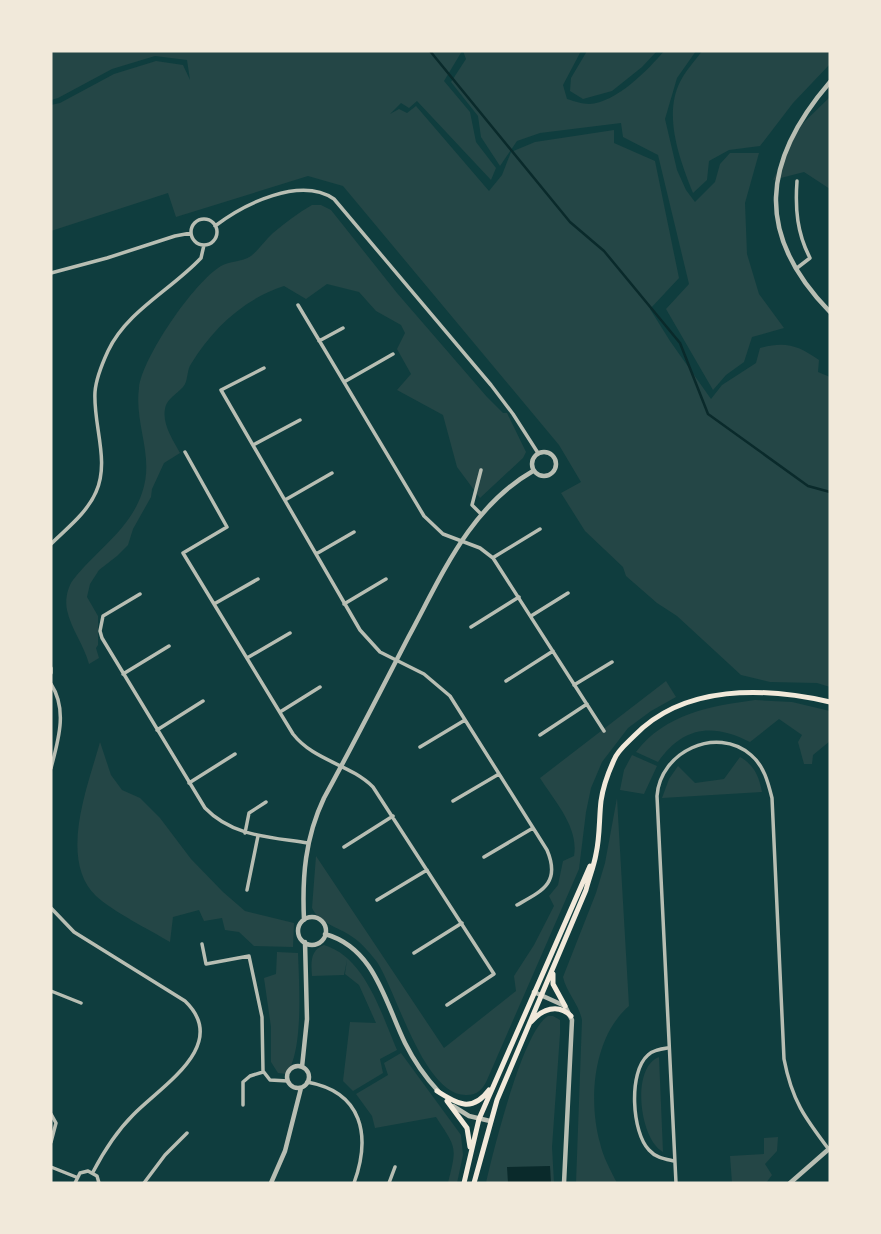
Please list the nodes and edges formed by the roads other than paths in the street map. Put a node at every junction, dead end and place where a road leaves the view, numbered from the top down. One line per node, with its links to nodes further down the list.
1 (830, 82): 6 (street)
2 (797, 181): 6 (street)
3 (215, 226): 4 (street); 5 (street); 18 (street)
4 (191, 233): 5 (street); 7 (street)
5 (205, 246): 27 (street)
6 (795, 269): 9 (street)
7 (51, 273)
8 (298, 305): 11 (street)
9 (830, 312)
10 (343, 328): 11 (street)
11 (320, 341): 14 (street)
12 (393, 354): 14 (street)
13 (264, 368): 16 (street)
14 (344, 382): 26 (street)
15 (300, 420): 16 (street)
16 (253, 445): 22 (street)
17 (185, 452): 35 (street)
18 (538, 453): 20 (street); 20 (street)
19 (481, 470): 23 (street)
20 (533, 471): 23 (street)
21 (332, 473): 22 (street)
22 (285, 500): 28 (street)
23 (481, 514): 26 (street)
24 (540, 529): 29 (street)
25 (354, 532): 28 (street)
26 (460, 541): 29 (street); 43 (street)
27 (51, 544)
28 (316, 554): 36 (street)
29 (494, 558): 34 (street)
30 (257, 579): 35 (street)
31 (386, 579): 36 (street)
32 (568, 593): 37 (street)
33 (140, 594): 45 (street)
34 (519, 597): 37 (street); 38 (street)
35 (214, 604): 42 (street)
36 (344, 604): 43 (street)
37 (531, 616): 41 (street)
38 (471, 627)
39 (290, 633): 42 (street)
40 (169, 646): 45 (street)
41 (553, 651): 46 (street); 48 (street)
42 (247, 658): 53 (street)
43 (396, 662): 54 (street); 61 (street)
44 (612, 662): 48 (street)
45 (123, 674): 55 (street)
46 (506, 681)
47 (51, 684): 60 (street)
48 (574, 685): 52 (street)
49 (320, 687): 53 (street)
50 (203, 701): 55 (street)
51 (830, 702): 72 (main road)
52 (587, 704): 56 (street); 57 (street)
53 (280, 712): 61 (street)
54 (465, 720): 58 (street); 62 (street)
55 (157, 730): 63 (street)
56 (604, 731)
57 (540, 735)
58 (420, 747)
59 (235, 754): 63 (street)
60 (51, 768)
61 (340, 768): 66 (street); 70 (street)
62 (499, 774): 64 (street); 67 (street)
63 (189, 783): 68 (street)
64 (453, 801)
65 (266, 802): 68 (street)
66 (393, 816): 71 (street); 74 (street)
67 (533, 828): 73 (street); 77 (street)
68 (245, 833): 69 (street)
69 (258, 836): 70 (street); 75 (street)
70 (308, 843): 79 (street)
71 (344, 847)
72 (596, 854): 85 (main road); 87 (main road)
73 (484, 857)
74 (427, 870): 76 (street); 80 (street)
75 (247, 890)
76 (377, 900)
77 (517, 905)
78 (51, 908): 114 (street)
79 (304, 920): 81 (street); 82 (street)
80 (461, 923): 84 (street); 90 (street)
81 (325, 934): 82 (street); 101 (street)
82 (305, 942): 95 (street)
83 (202, 944): 96 (street)
84 (414, 953)
85 (554, 966): 88 (main road); 91 (main road)
86 (51, 991): 89 (street)
87 (534, 992): 88 (street); 99 (main road)
88 (541, 995): 91 (street); 93 (main road)
89 (81, 1003)
90 (447, 1005)
91 (565, 1006): 92 (street)
92 (571, 1016): 93 (main road); 124 (street)
93 (527, 1027): 106 (main road)
94 (668, 1048): 109 (street); 110 (street); 110 (street)
95 (302, 1067): 97 (street); 98 (street)
96 (263, 1072): 97 (street); 103 (street)
97 (288, 1081): 100 (street)
98 (307, 1082): 100 (street); 120 (street)
99 (495, 1082): 101 (main road); 105 (main road)
100 (301, 1087): 119 (street)
101 (437, 1091): 102 (street)
102 (447, 1101): 105 (street); 113 (main road)
103 (243, 1105)
104 (51, 1114): 108 (street)
105 (479, 1119): 106 (street); 113 (main road)
106 (490, 1122): 123 (main road)
107 (187, 1133): 118 (street)
108 (51, 1142)
109 (830, 1149): 126 (street)
110 (674, 1161): 125 (street)
111 (51, 1167): 115 (street)
112 (395, 1167): 121 (street)
113 (467, 1168): 122 (main road)
114 (93, 1172): 115 (street); 117 (street)
115 (76, 1177): 116 (street)
116 (75, 1183)
117 (99, 1183)
118 (144, 1183)
119 (271, 1183)
120 (355, 1183)
121 (389, 1183)
122 (464, 1183)
123 (474, 1183)
124 (564, 1183)
125 (676, 1183)
126 (790, 1183)

